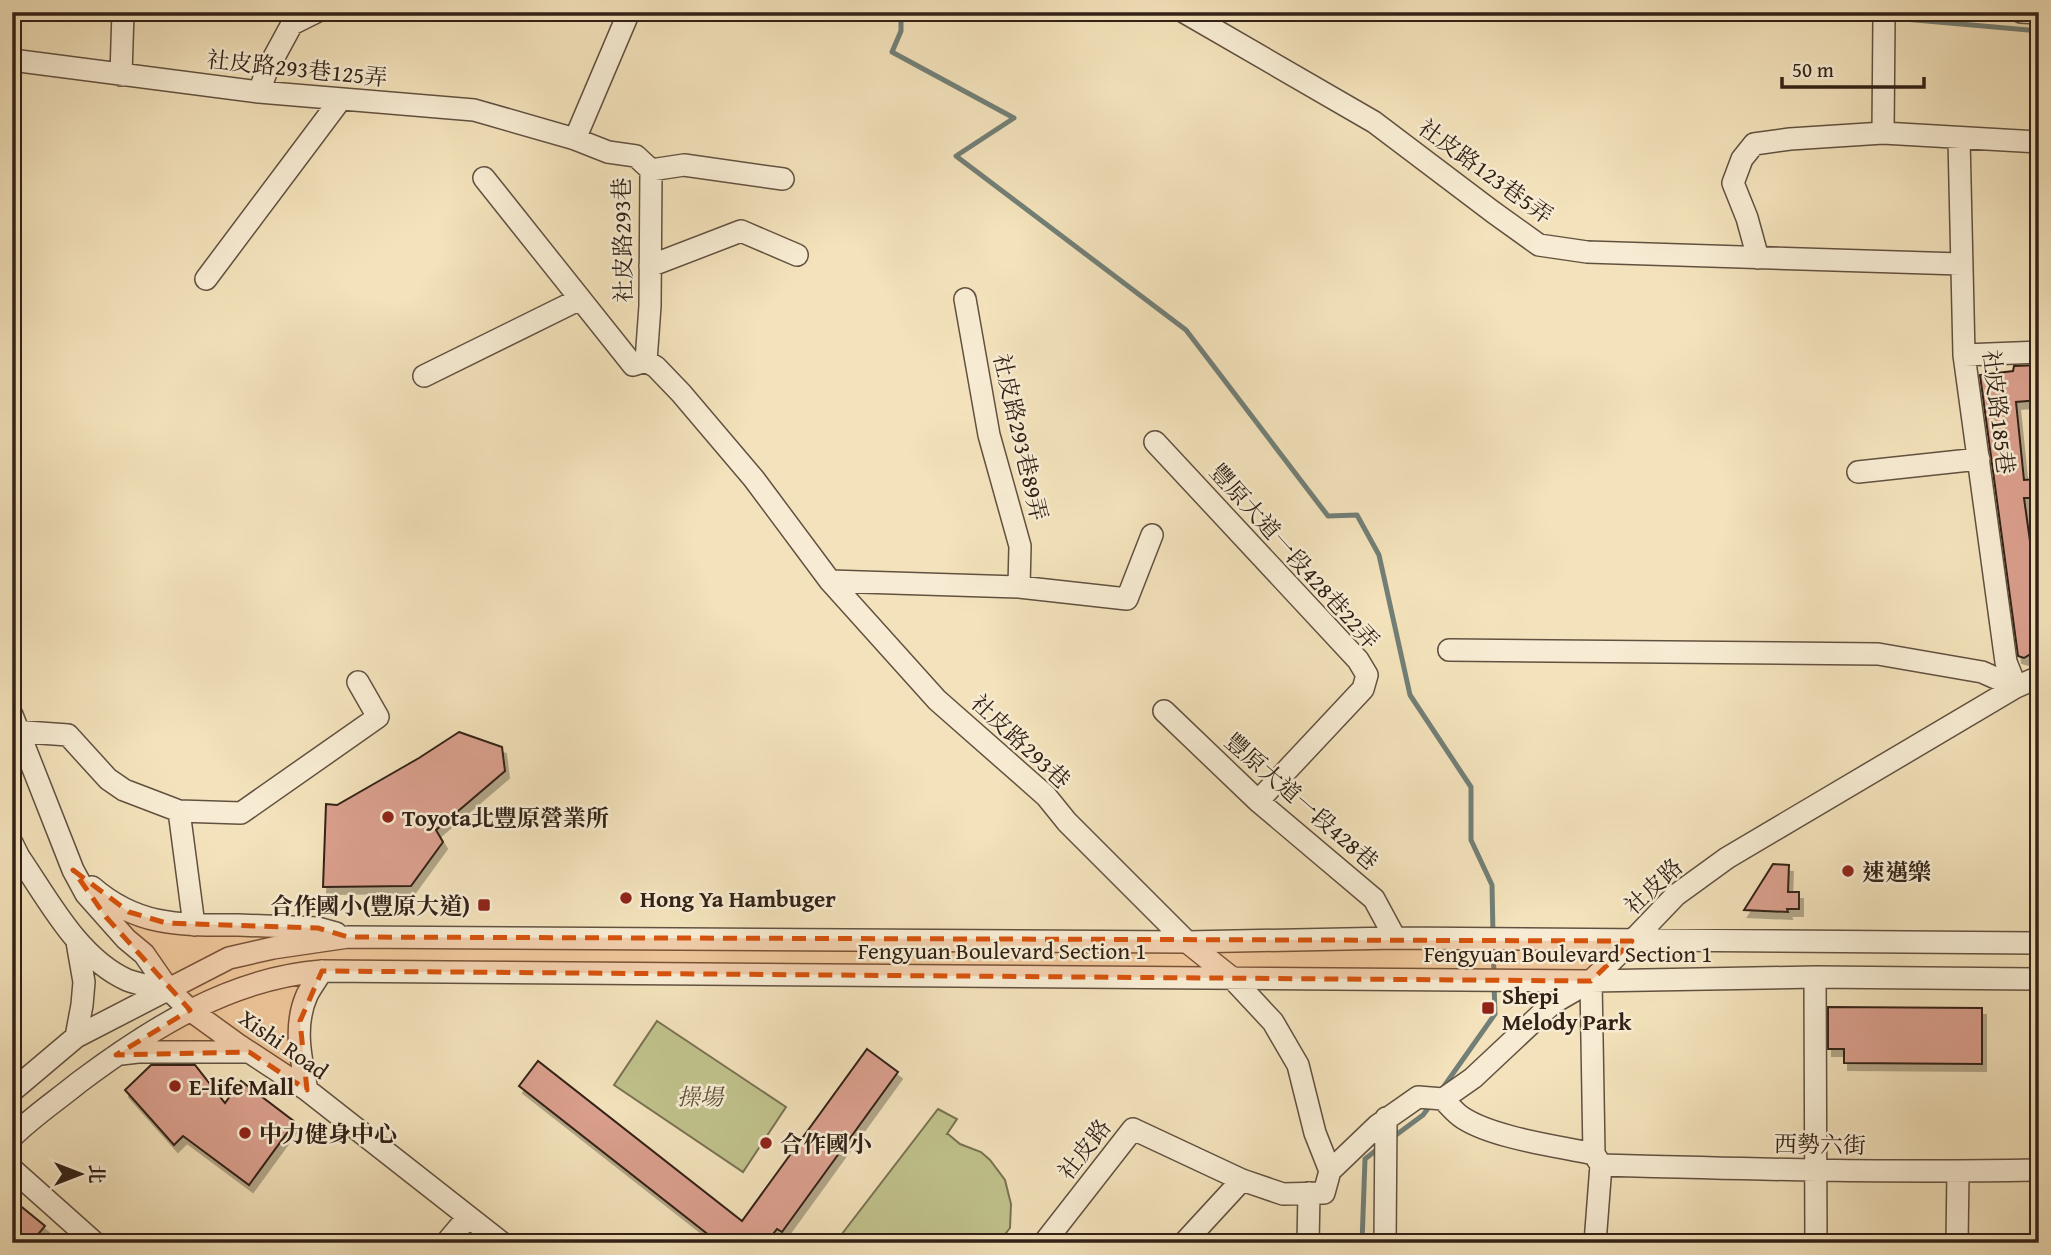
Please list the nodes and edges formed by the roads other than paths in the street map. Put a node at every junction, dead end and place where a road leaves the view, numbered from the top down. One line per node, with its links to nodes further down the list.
1 (123, 12): 9 (street)
2 (316, 12): 10 (street)
3 (629, 12): 13 (street)
4 (1184, 12): 20 (street, 社皮路123巷5弄)
5 (2021, 12): 6 (street)
6 (2039, 13)
7 (1884, 18): 12 (street)
8 (12, 60): 9 (street, 社皮路293巷125弄)
9 (121, 75): 10 (street, 社皮路293巷125弄)
10 (259, 92): 11 (street, 社皮路293巷125弄)
11 (341, 99): 13 (street, 社皮路293巷125弄); 23 (street)
12 (1882, 133): 14 (street); 20 (street)
13 (575, 139): 16 (street, 社皮路293巷)
14 (1959, 139): 15 (street); 21 (street, 社皮路185巷)
15 (2039, 142)
16 (651, 170): 18 (street); 22 (street, 社皮路293巷)
17 (484, 178): 24 (street, 社皮路293巷)
18 (783, 179)
19 (797, 255): 22 (street)
20 (1758, 258): 21 (street, 社皮路123巷5弄)
21 (1961, 264): 27 (street, 社皮路185巷)
22 (650, 266): 28 (street, 社皮路293巷)
23 (206, 279)
24 (580, 299): 28 (street, 社皮路293巷); 29 (street, 社皮路293巷)
25 (965, 299): 35 (street, 社皮路293巷89弄)
26 (2039, 352): 27 (street)
27 (1964, 355): 31 (street, 社皮路185巷)
28 (646, 361): 34 (street, 社皮路293巷)
29 (424, 376)
30 (1155, 442): 42 (street, 豐原大道一段428巷22弄)
31 (1979, 460): 32 (street); 39 (street, 社皮路185巷)
32 (1858, 472)
33 (1152, 535): 35 (street)
34 (830, 581): 35 (street); 50 (street, 社皮路293巷)
35 (1019, 587)
36 (1449, 650): 39 (street)
37 (2039, 677): 39 (street, 社皮路)
38 (358, 682): 43 (street)
39 (2016, 688): 51 (street, 社皮路)
40 (1164, 711): 42 (street, 豐原大道一段428巷)
41 (14, 725): 43 (street); 45 (street, Xishi Road)
42 (1258, 801): 48 (street, 豐原大道一段428巷)
43 (178, 811): 46 (street)
44 (12, 843): 49 (street, Xishi Road)
45 (73, 870): 46 (street); 58 (street, Xishi Road)
46 (194, 925): 47 (street)
47 (348, 937): 50 (street, Fengyuan Boulevard Section 1); 58 (street, Fengyuan Boulevard Section 1)
48 (1395, 938): 50 (street, Fengyuan Boulevard Section 1); 51 (street, Fengyuan Boulevard Section 1)
49 (77, 942): 58 (street, Xishi Road); 60 (street)
50 (1187, 942): 55 (street, 社皮路293巷)
51 (1632, 942): 52 (street, Fengyuan Boulevard Section 1); 57 (street, 社皮路)
52 (2039, 943)
53 (322, 971): 55 (street, Fengyuan Boulevard Section 1); 59 (street, Fengyuan Boulevard Section 1); 63 (street)
54 (1815, 977): 56 (street, Fengyuan Boulevard Section 1); 57 (street, Fengyuan Boulevard Section 1); 72 (street)
55 (1232, 978): 57 (street, Fengyuan Boulevard Section 1); 71 (street, 社皮路293巷)
56 (2039, 979)
57 (1591, 981): 65 (street, 社皮路); 68 (street)
58 (169, 990): 59 (street, Xishi Road); 60 (street, Fengyuan Boulevard Section 1)
59 (190, 1010): 61 (street, Xishi Road); 62 (street, Fengyuan Boulevard Section 1)
60 (76, 1037): 64 (street, Fengyuan Boulevard Section 1)
61 (249, 1052): 62 (street); 63 (street, Xishi Road)
62 (116, 1055): 67 (street, Fengyuan Boulevard Section 1)
63 (307, 1090): 76 (street, Xishi Road)
64 (12, 1091)
65 (1443, 1099): 66 (street, 社皮路); 68 (street, 西勢六街)
66 (1386, 1118): 71 (street, 社皮路); 83 (street)
67 (12, 1137)
68 (1597, 1159): 72 (street, 西勢六街); 84 (street)
69 (12, 1169): 77 (street)
70 (2039, 1170): 73 (street, 西勢六街)
71 (1331, 1171): 75 (street, 社皮路)
72 (1816, 1171): 73 (street, 西勢六街); 85 (street)
73 (1958, 1172): 86 (street)
74 (1242, 1180): 75 (street, 社皮路); 80 (street, 社皮路); 81 (street)
75 (1309, 1193): 82 (street)
76 (468, 1217): 78 (street); 79 (street, Xishi Road)
77 (95, 1243)
78 (446, 1243)
79 (502, 1243)
80 (1044, 1243)
81 (1184, 1243)
82 (1308, 1243)
83 (1385, 1243)
84 (1595, 1243)
85 (1816, 1243)
86 (1957, 1243)

